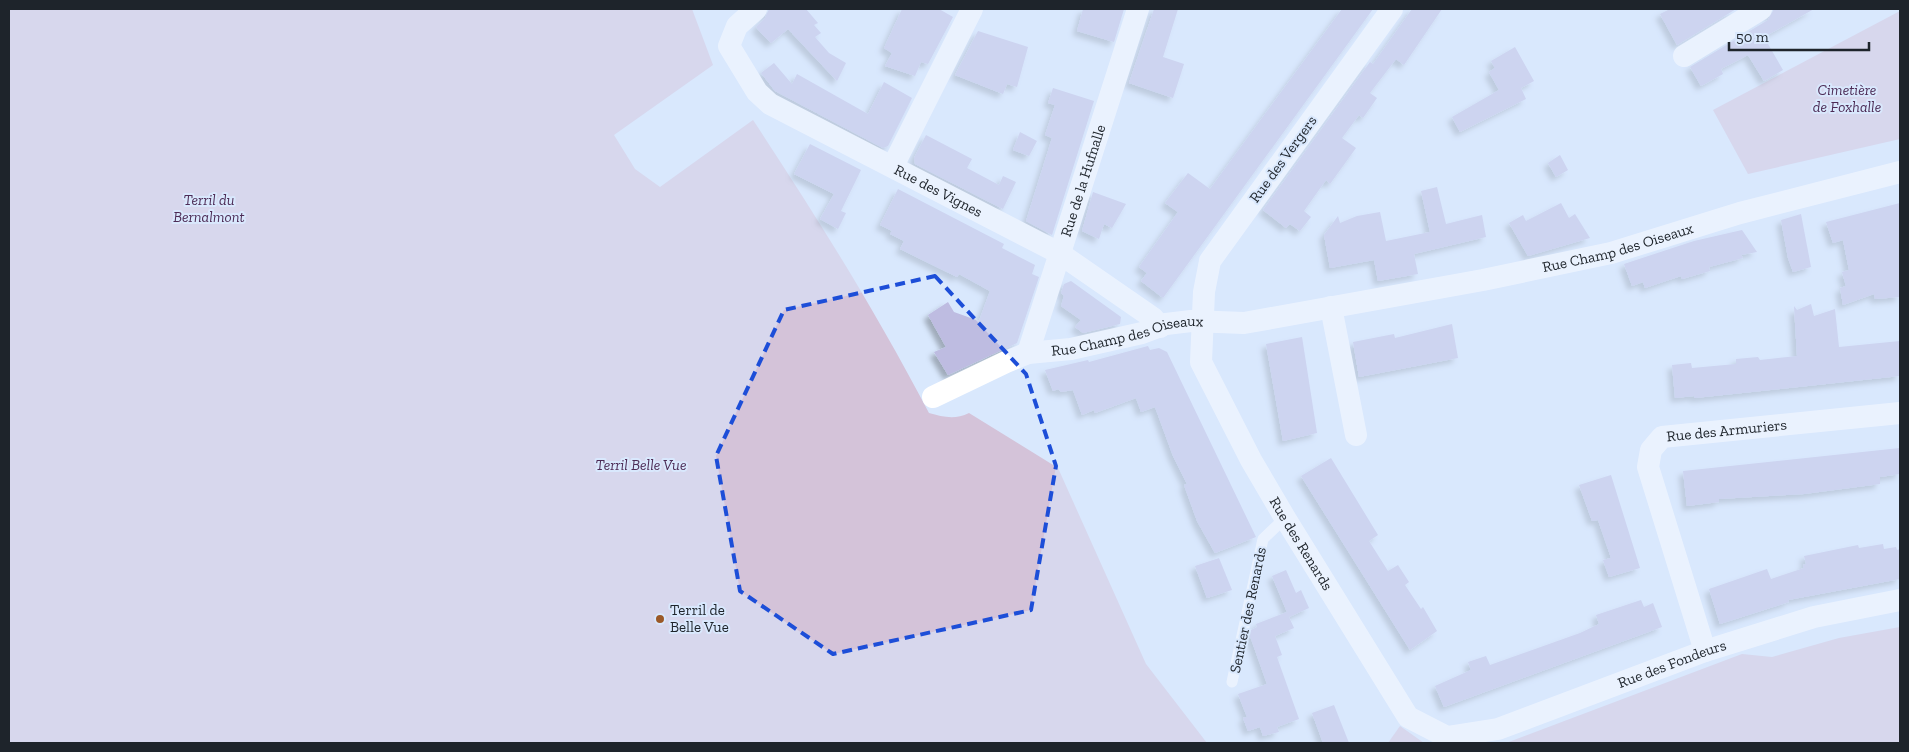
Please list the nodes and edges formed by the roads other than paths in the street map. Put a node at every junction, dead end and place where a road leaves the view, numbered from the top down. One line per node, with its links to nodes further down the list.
1 (756, 9): 7 (street, Rue des Vignes)
2 (972, 9): 7 (street)
3 (1138, 9): 9 (street, Rue de la Hufnalle)
4 (1392, 9): 11 (street, Rue des Vergers)
5 (1760, 9): 6 (street)
6 (1684, 56)
7 (893, 166): 9 (street, Rue des Vignes)
8 (1900, 172): 10 (street, Rue Champ des Oiseaux)
9 (1059, 253): 12 (street, Rue des Vignes); 13 (street, Rue de la Hufnalle)
10 (1331, 307): 11 (street, Rue Champ des Oiseaux); 16 (street)
11 (1202, 322): 12 (street, Rue Champ des Oiseaux); 17 (street, Rue des Renards)
12 (1160, 327): 13 (street, Rue Champ des Oiseaux)
13 (1028, 353): 14 (street, Rue Champ des Oiseaux)
14 (933, 397)
15 (1900, 413): 19 (street, Rue des Armuriers)
16 (1356, 435)
17 (1285, 518): 20 (lane, Sentier des Renards); 21 (street, Rue des Renards)
18 (1900, 600): 19 (street, Rue des Fondeurs)
19 (1705, 651): 21 (street, Rue des Fondeurs)
20 (1232, 682)
21 (1447, 737)

